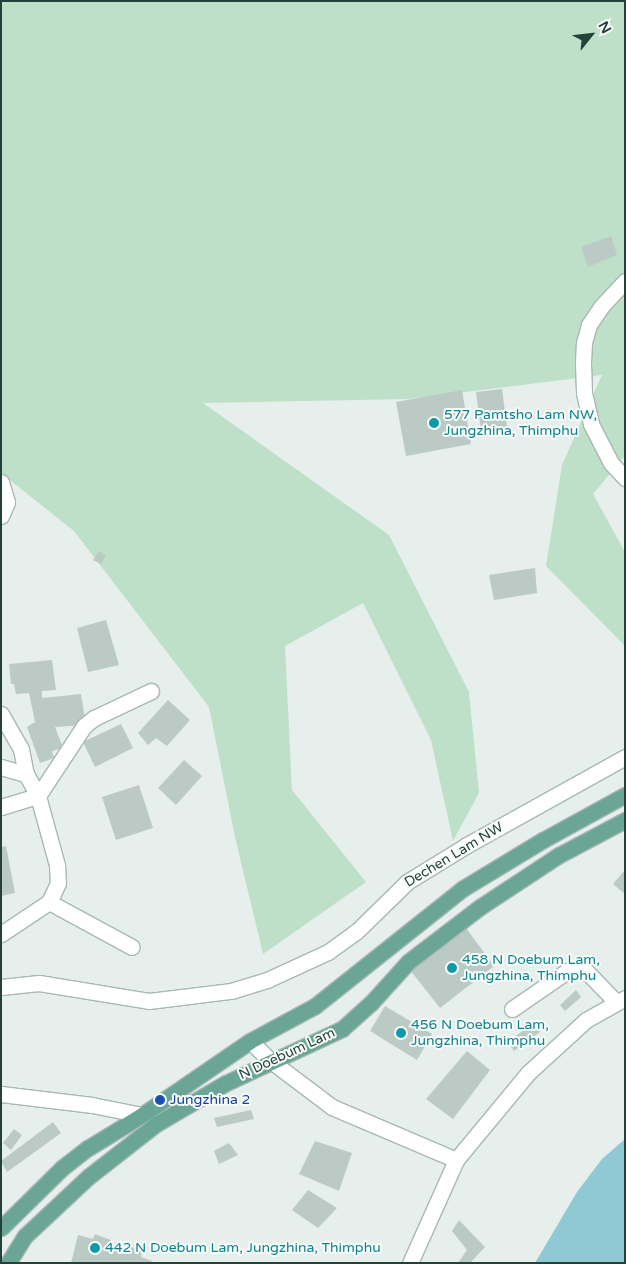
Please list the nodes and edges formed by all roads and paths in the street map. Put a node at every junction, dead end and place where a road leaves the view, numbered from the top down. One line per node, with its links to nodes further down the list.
1 (625, 281): 2 (street)
2 (625, 478)
3 (1, 482): 4 (street)
4 (1, 516)
5 (151, 691): 11 (street)
6 (1, 714): 9 (street)
7 (625, 757): 17 (street, Dechen Lam NW)
8 (1, 767): 9 (street)
9 (26, 774): 11 (street)
10 (625, 795): 20 (main road, N Doebum Lam)
11 (38, 796): 12 (street); 14 (street)
12 (1, 807)
13 (625, 820): 21 (main road, N Doebum Lam)
14 (49, 902): 15 (street); 16 (street)
15 (1, 934)
16 (132, 947)
17 (1, 987)
18 (621, 1000): 19 (street); 24 (street)
19 (512, 1009)
20 (250, 1041): 21 (street); 23 (main road, N Doebum Lam)
21 (271, 1061): 24 (street); 26 (main road, N Doebum Lam)
22 (1, 1094): 23 (street)
23 (142, 1115): 25 (main road, N Doebum Lam)
24 (456, 1160): 27 (street)
25 (1, 1228)
26 (8, 1263)
27 (410, 1263)

